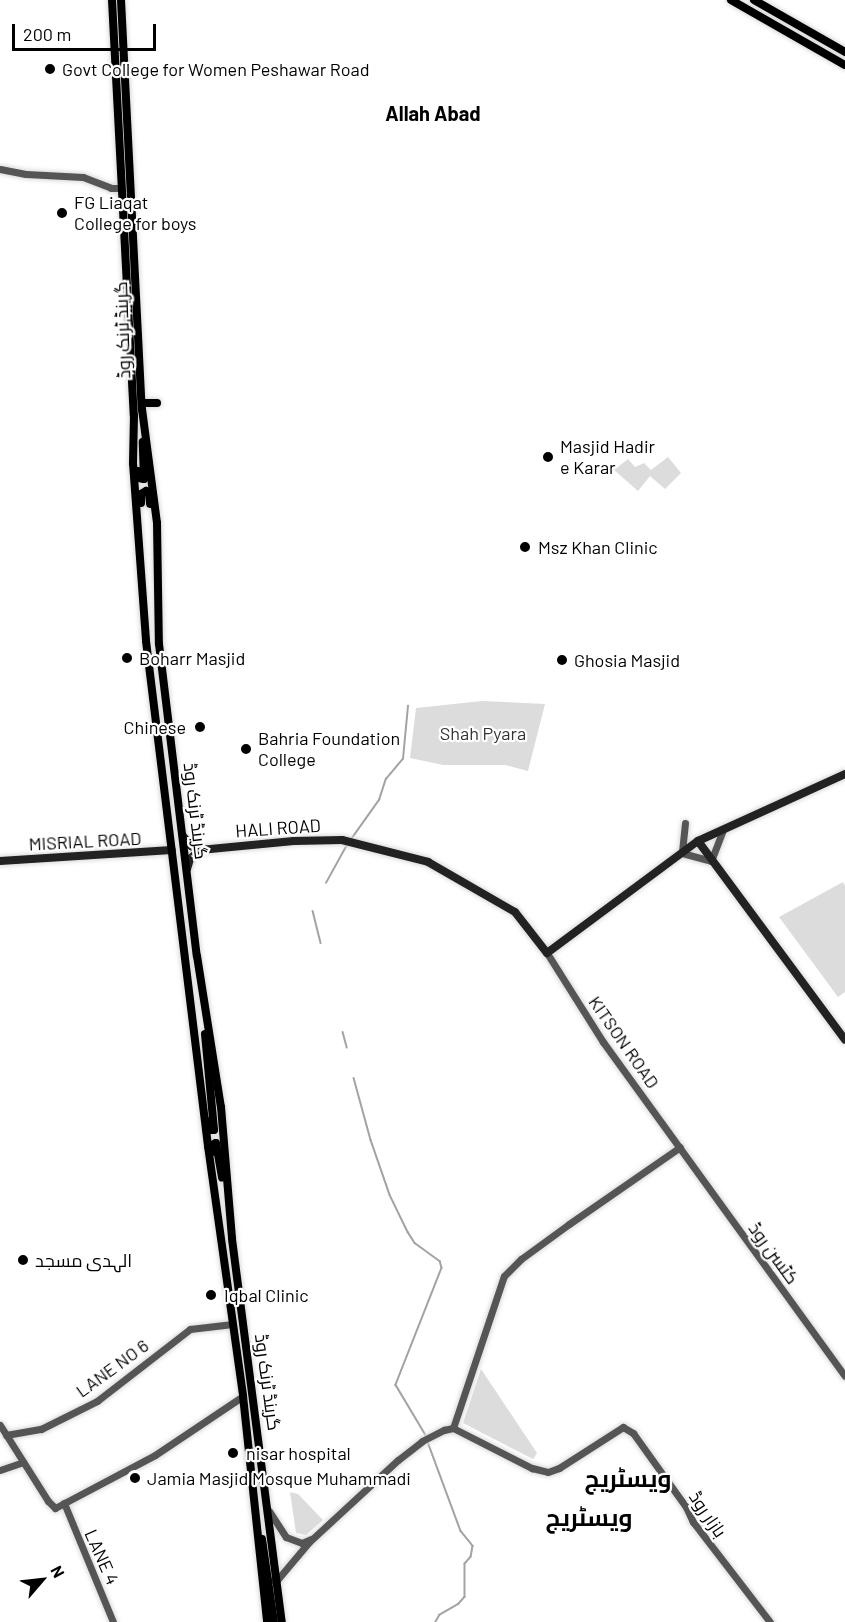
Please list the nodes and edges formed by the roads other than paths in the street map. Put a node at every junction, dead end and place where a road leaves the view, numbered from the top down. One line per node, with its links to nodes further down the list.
1 (112, 0): 6 (highway, گرینڈ ٹرنک روڈ)
2 (121, 0): 5 (highway, گرینڈ ٹرنک روڈ)
3 (731, 0): 8 (highway)
4 (754, 0): 7 (highway)
5 (123, 35): 6 (highway); 9 (highway, گرینڈ ٹرنک روڈ)
6 (114, 38): 10 (highway, گرینڈ ٹرنک روڈ)
7 (845, 52)
8 (845, 65)
9 (127, 97): 10 (highway); 14 (highway, گرینڈ ٹرنک روڈ)
10 (118, 102): 12 (highway, گرینڈ ٹرنک روڈ)
11 (0, 169): 12 (street)
12 (121, 188): 15 (highway, گرینڈ ٹرنک روڈ)
13 (157, 403): 14 (highway)
14 (142, 406): 15 (highway); 16 (highway, گرینڈ ٹرنک روڈ)
15 (134, 426): 17 (highway, گرینڈ ٹرنک روڈ)
16 (157, 580): 17 (highway); 21 (highway, گرینڈ ٹرنک روڈ)
17 (143, 585): 23 (highway, گرینڈ ٹرنک روڈ)
18 (845, 774): 20 (main road)
19 (685, 823): 25 (street)
20 (723, 829): 22 (main road); 27 (street)
21 (183, 836): 24 (main road); 28 (highway, گرینڈ ٹرنک روڈ)
22 (698, 841): 25 (main road); 27 (main road)
23 (172, 850): 26 (main road, MISRIAL ROAD); 32 (highway, گرینڈ ٹرنک روڈ)
24 (200, 850): 28 (main road); 29 (main road, HALI ROAD)
25 (682, 853): 27 (street); 29 (main road)
26 (0, 861)
27 (711, 861): 31 (main road)
28 (187, 869): 30 (highway, گرینڈ ٹرنک روڈ)
29 (547, 953): 33 (street, KITSON ROAD)
30 (201, 980): 32 (highway); 35 (highway, گرینڈ ٹرنک روڈ)
31 (845, 1040)
32 (204, 1105): 34 (highway, گرینڈ ٹرنک روڈ)
33 (680, 1147): 37 (street, کٹسن روڈ); 40 (street)
34 (216, 1209): 35 (highway); 36 (highway, گرینڈ ٹرنک روڈ)
35 (232, 1239): 45 (highway, گرینڈ ٹرنک روڈ)
36 (233, 1324): 38 (highway, گرینڈ ٹرنک روڈ); 41 (street, LANE NO 6)
37 (845, 1376)
38 (243, 1395): 44 (street); 46 (highway, گرینڈ ٹرنک روڈ)
39 (0, 1425): 41 (street)
40 (453, 1428): 47 (street); 53 (street, بازار روڈ)
41 (6, 1435): 42 (street)
42 (23, 1462): 43 (street); 44 (street)
43 (0, 1470)
44 (64, 1503): 49 (street, LANE 4)
45 (269, 1509): 47 (street); 48 (highway, گرینڈ ٹرنک روڈ)
46 (258, 1523): 48 (highway, گرینڈ ٹرنک روڈ); 50 (highway, گرینڈ ٹرنک روڈ)
47 (314, 1538): 48 (street)
48 (273, 1580): 51 (highway, گرینڈ ٹرنک روڈ); 52 (highway, گرینڈ ٹرنک روڈ)
49 (113, 1622)
50 (267, 1622)
51 (274, 1622)
52 (282, 1622)
53 (770, 1622)

